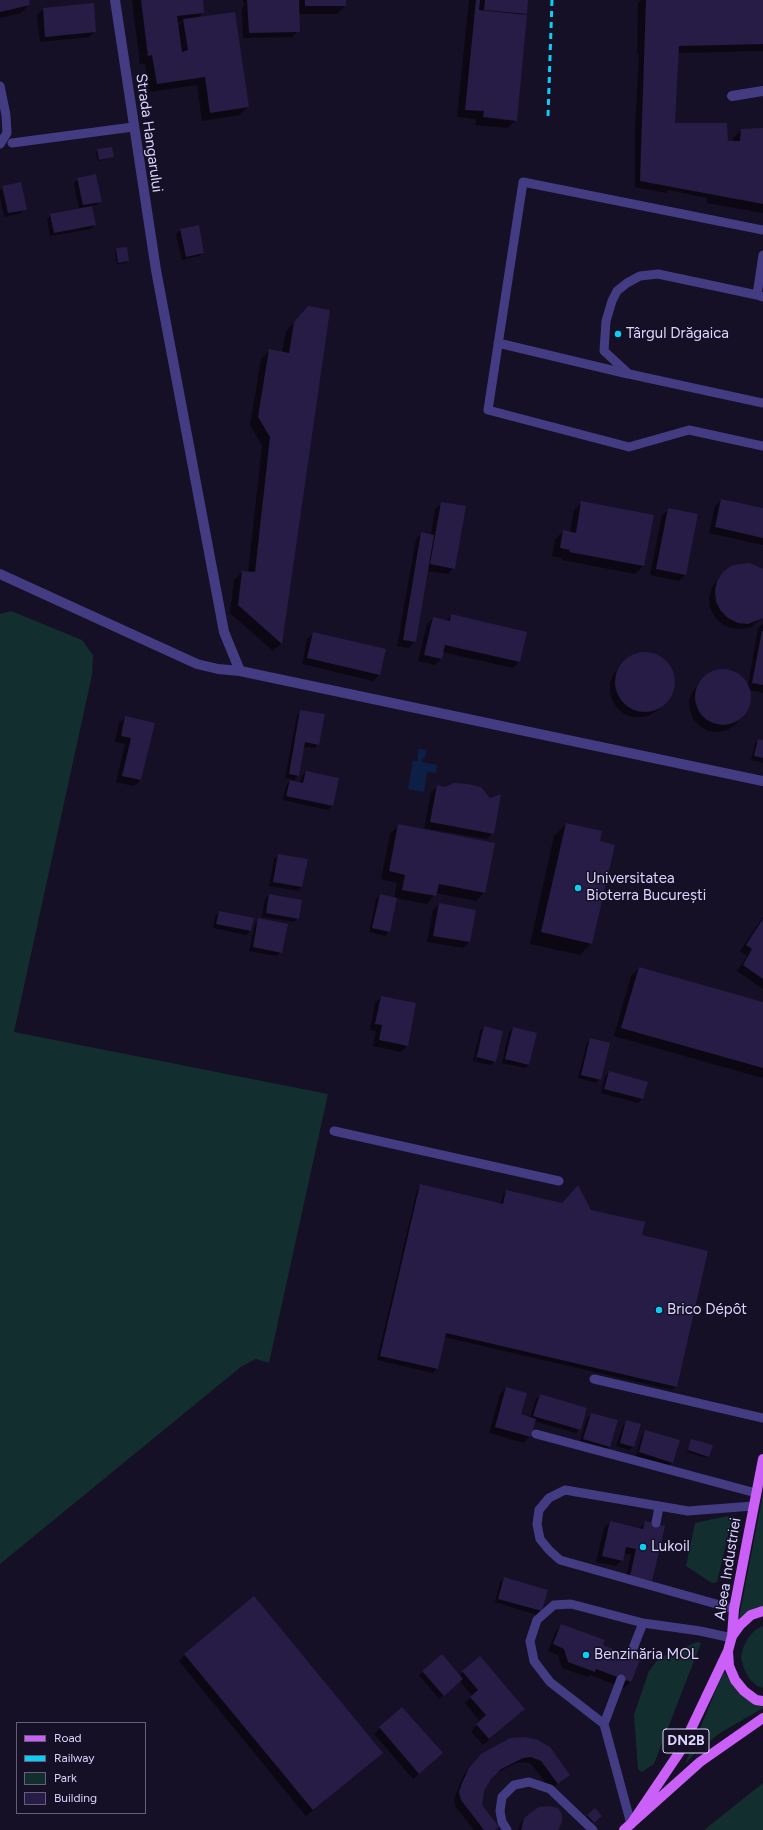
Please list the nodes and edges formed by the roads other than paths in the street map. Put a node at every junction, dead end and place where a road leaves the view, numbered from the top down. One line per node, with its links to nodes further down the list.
1 (114, 0): 5 (street, Strada Hangarului)
2 (0, 86): 6 (lane)
3 (763, 91): 4 (street)
4 (732, 96)
5 (134, 128): 7 (lane); 17 (street, Strada Hangarului)
6 (7, 133): 7 (lane); 8 (lane)
7 (12, 143): 8 (lane)
8 (0, 145)
9 (763, 230): 12 (lane)
10 (763, 255): 11 (lane)
11 (760, 296): 13 (lane)
12 (498, 343): 13 (lane); 15 (lane)
13 (629, 374): 14 (lane)
14 (763, 403)
15 (763, 446)
16 (0, 574): 17 (street)
17 (240, 671): 18 (street)
18 (763, 781)
19 (334, 1131): 20 (lane)
20 (559, 1181)
21 (594, 1378): 22 (lane)
22 (763, 1418)
23 (536, 1434): 25 (lane)
24 (763, 1459): 25 (main road, Aleea Industriei)
25 (756, 1493): 26 (main road, Aleea Industriei)
26 (753, 1506): 27 (lane); 29 (main road, Aleea Industriei)
27 (659, 1507): 28 (lane); 29 (lane)
28 (656, 1523)
29 (734, 1609): 32 (main road, Aleea Industriei)
30 (763, 1611): 32 (main road, DN2B)
31 (644, 1623): 32 (lane); 34 (lane); 38 (lane)
32 (732, 1637): 33 (main road, DN2B)
33 (728, 1651): 36 (main road, DN2B); 39 (main road, DN2B)
34 (630, 1656)
35 (621, 1679): 38 (lane)
36 (763, 1702)
37 (763, 1718): 39 (main road, DN2B)
38 (604, 1724): 39 (lane)
39 (628, 1827)
40 (506, 1830): 41 (lane)
41 (593, 1830)

